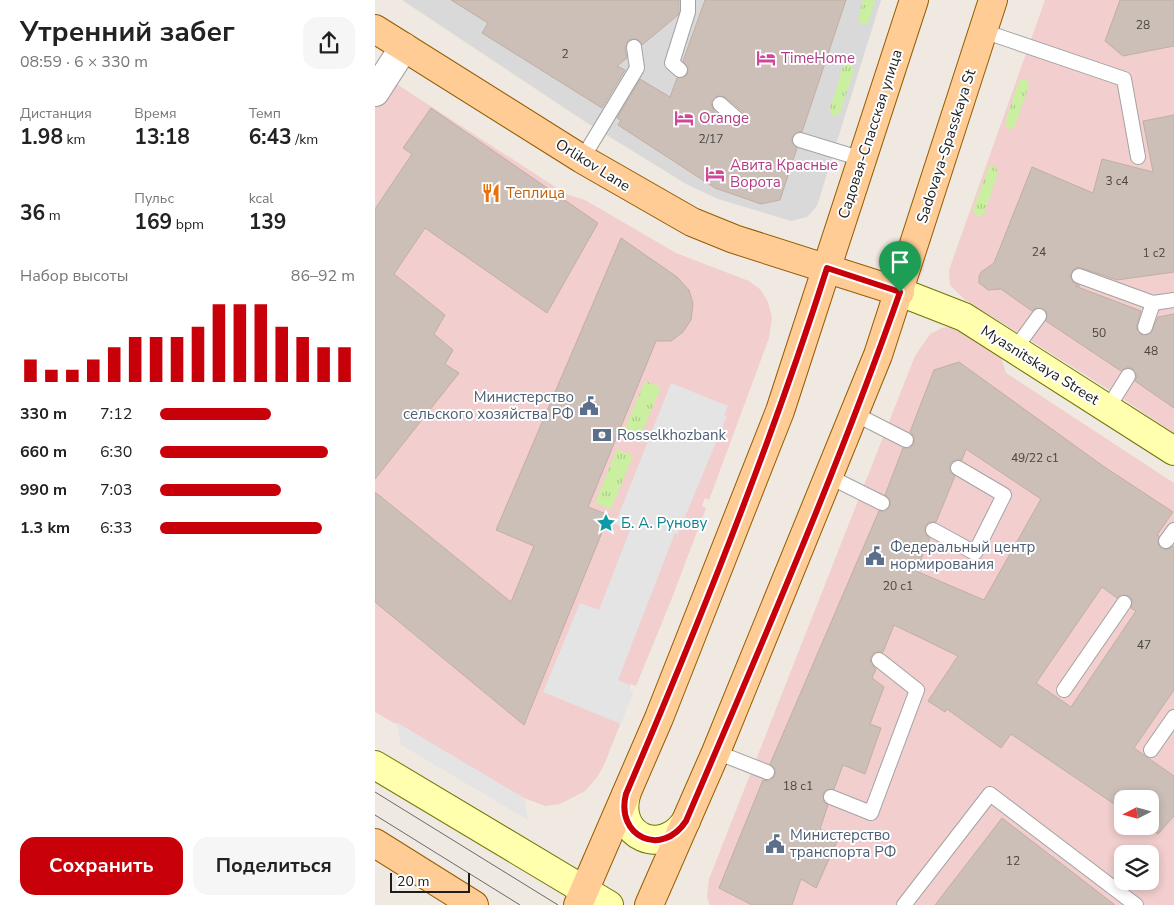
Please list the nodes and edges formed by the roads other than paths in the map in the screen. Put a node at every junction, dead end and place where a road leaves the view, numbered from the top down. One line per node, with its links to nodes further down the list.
1 (687, 0): 8 (lane)
2 (915, 0): 15 (main road, Садовая-Спасская улица)
3 (993, 0): 5 (main road, Sadovaya-Spasskaya St)
4 (375, 28): 6 (main road, Orlikov Lane)
5 (983, 31): 13 (lane); 18 (main road, Sadovaya-Spasskaya St)
6 (404, 47): 9 (street); 14 (main road, Orlikov Lane)
7 (634, 47): 14 (lane)
8 (680, 70)
9 (375, 92)
10 (720, 104): 11 (lane)
11 (737, 119)
12 (800, 140): 15 (lane)
13 (1139, 157)
14 (582, 159): 16 (main road, Orlikov Lane)
15 (862, 159): 16 (main road, Садовая-Спасская улица)
16 (827, 268): 18 (main road, Orlikov Lane); 41 (main road)
17 (1079, 276): 20 (lane)
18 (900, 292): 23 (street, Myasnitskaya Street); 26 (main road)
19 (1174, 300): 20 (lane)
20 (1153, 304): 22 (lane)
21 (1039, 316): 23 (lane)
22 (1145, 327)
23 (1015, 349): 25 (street, Myasnitskaya Street)
24 (1128, 376): 25 (lane)
25 (1108, 408): 28 (street, Myasnitskaya Street)
26 (855, 414): 27 (lane); 30 (main road)
27 (906, 440)
28 (1174, 451)
29 (958, 468): 32 (lane)
30 (830, 477): 31 (lane); 38 (main road)
31 (882, 503)
32 (933, 530)
33 (1124, 603): 35 (lane)
34 (879, 660): 42 (lane)
35 (1063, 690)
36 (1174, 717): 37 (lane)
37 (1151, 750)
38 (716, 752): 40 (lane); 43 (main road)
39 (375, 765): 45 (street)
40 (767, 772)
41 (626, 794): 43 (street); 45 (main road)
42 (831, 797)
43 (686, 821): 48 (main road)
44 (375, 844): 46 (main road)
45 (582, 897): 47 (street)
46 (474, 905)
47 (609, 905)
48 (649, 905)
49 (904, 905): 50 (lane)
50 (1136, 905)

